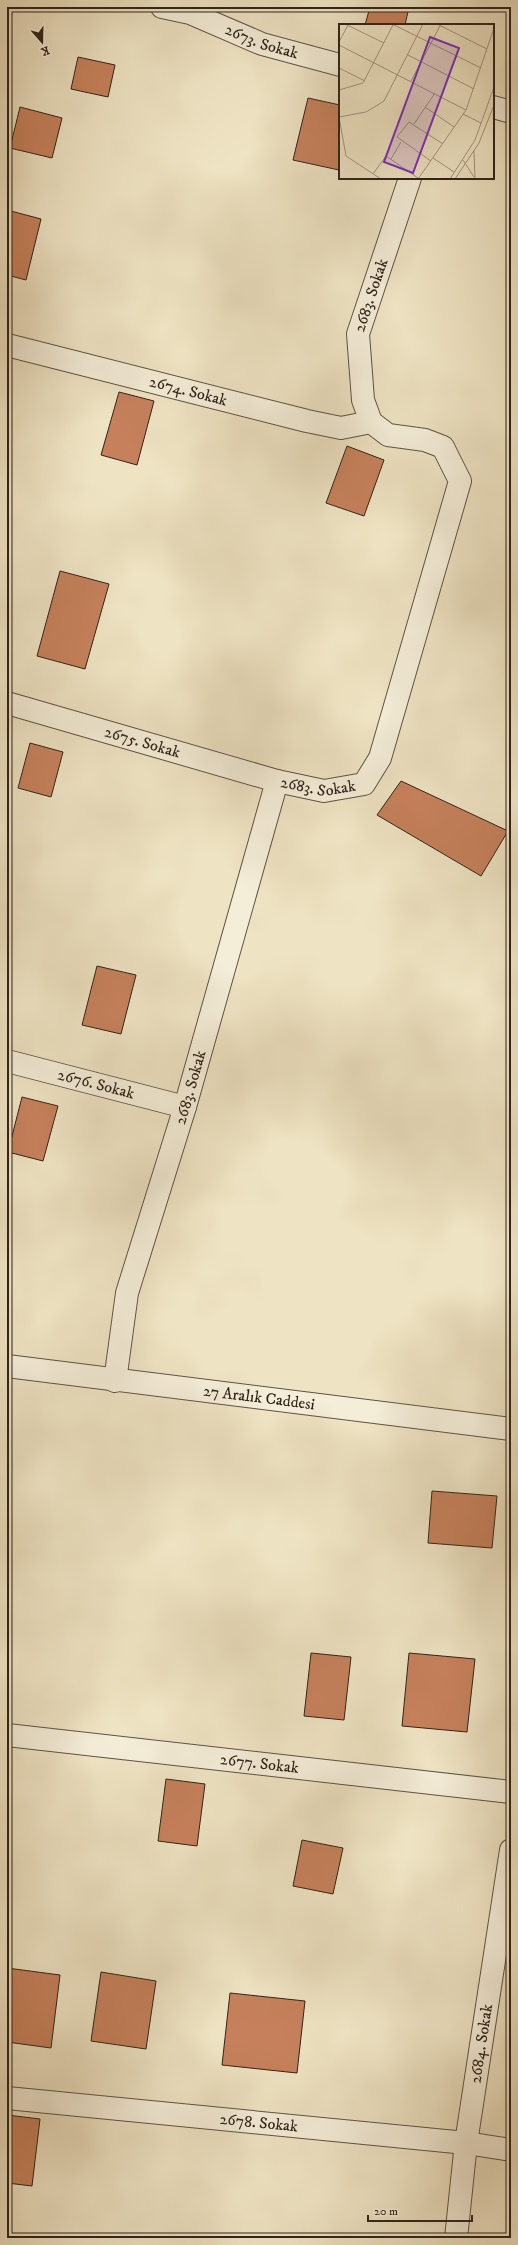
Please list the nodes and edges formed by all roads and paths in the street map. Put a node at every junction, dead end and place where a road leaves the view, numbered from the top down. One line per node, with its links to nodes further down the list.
1 (162, 7): 2 (street, 2673. Sokak)
2 (339, 66)
3 (494, 107): 4 (street)
4 (511, 112)
5 (410, 179): 7 (street, 2683. Sokak)
6 (7, 345): 7 (street, 2674. Sokak)
7 (371, 422): 9 (street, 2683. Sokak)
8 (7, 703): 9 (street, 2675. Sokak)
9 (277, 781): 11 (street, 2683. Sokak)
10 (7, 1061): 11 (street, 2676. Sokak)
11 (185, 1107): 13 (street, 2683. Sokak)
12 (7, 1366): 13 (street, 27 Aralık Caddesi)
13 (115, 1381): 14 (street, 27 Aralık Caddesi)
14 (511, 1429)
15 (7, 1735): 16 (street, 2677. Sokak)
16 (511, 1792)
17 (511, 1850): 19 (street, 2684. Sokak)
18 (7, 2098): 19 (street, 2678. Sokak)
19 (466, 2143): 20 (street, 2678. Sokak); 21 (street, 2684. Sokak)
20 (511, 2150)
21 (456, 2238)

